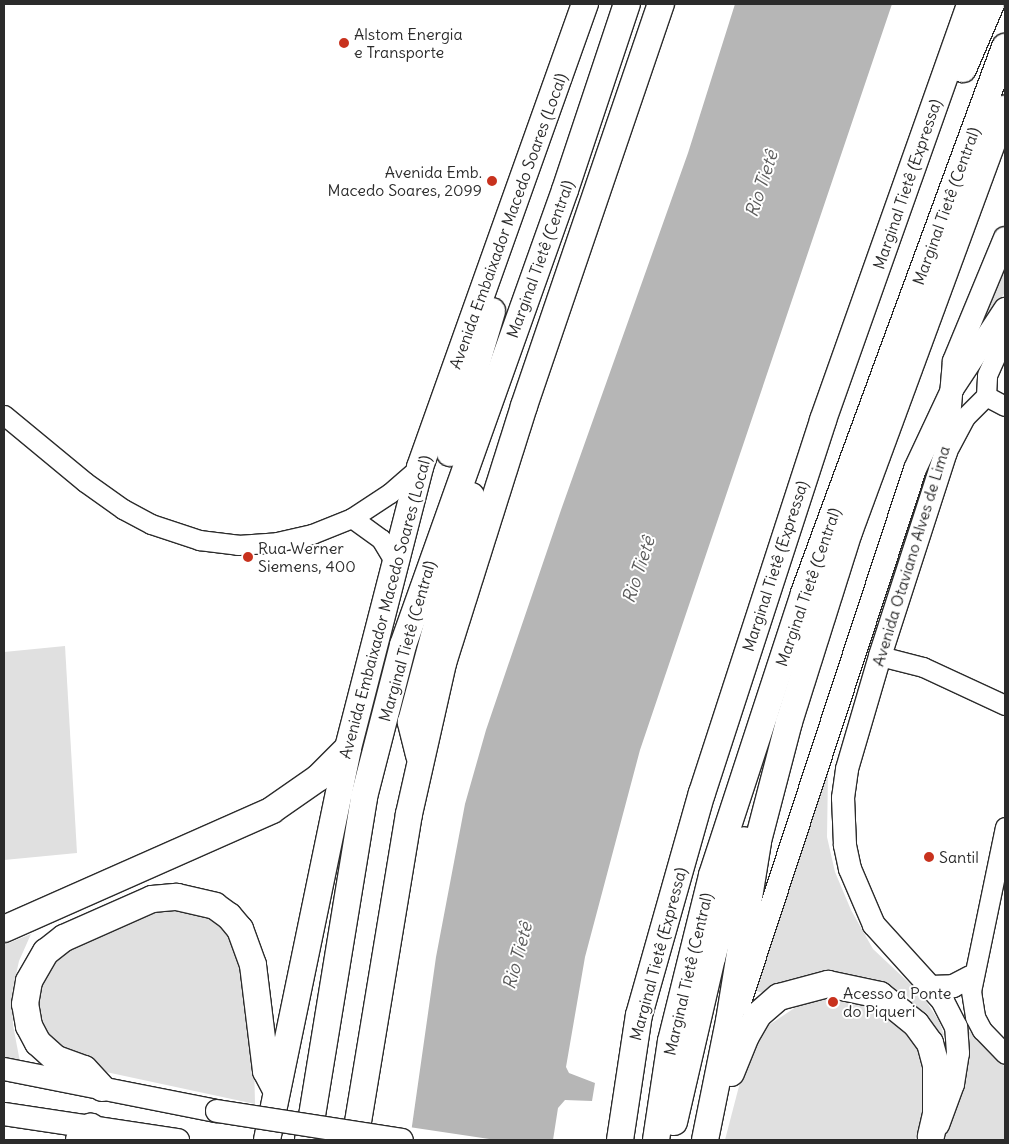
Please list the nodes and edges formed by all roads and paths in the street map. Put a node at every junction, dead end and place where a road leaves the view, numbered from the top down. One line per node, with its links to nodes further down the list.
1 (586, 4): 10 (highway, Avenida Embaixador Macedo Soares (Local))
2 (627, 4): 9 (highway, Marginal Tietê (Central))
3 (661, 4): 29 (highway)
4 (970, 4): 8 (highway, Marginal Tietê (Expressa))
5 (991, 4): 8 (highway)
6 (1005, 47): 49 (highway, Marginal Tietê (Central))
7 (1005, 109): 27 (highway, Avenida Otaviano Alves de Lima)
8 (925, 134): 48 (highway, Marginal Tietê (Expressa))
9 (564, 190): 24 (highway, Marginal Tietê (Central)); 29 (highway)
10 (515, 200): 19 (highway, Avenida Embaixador Macedo Soares (Local)); 24 (highway)
11 (1005, 238): 14 (main road)
12 (1005, 308): 14 (main road)
13 (1005, 335): 15 (street)
14 (953, 388): 18 (main road, Avenida Otaviano Alves de Lima); 22 (main road, Avenida Otaviano Alves de Lima)
15 (986, 396): 16 (street); 18 (street)
16 (1005, 406)
17 (4, 414): 20 (street)
18 (946, 452): 23 (main road, Avenida Otaviano Alves de Lima)
19 (420, 467): 20 (street); 21 (highway, Avenida Embaixador Macedo Soares (Local))
20 (352, 518): 21 (street)
21 (394, 561): 28 (highway, Avenida Embaixador Macedo Soares (Local))
22 (864, 622): 23 (main road); 34 (main road, Avenida Otaviano Alves de Lima)
23 (888, 631): 25 (main road, Avenida Otaviano Alves de Lima)
24 (403, 645): 45 (highway, Marginal Tietê (Central))
25 (880, 656): 26 (street); 33 (main road, Avenida Otaviano Alves de Lima)
26 (1005, 705)
27 (789, 722): 34 (highway, Avenida Otaviano Alves de Lima); 50 (highway)
28 (348, 748): 31 (highway); 38 (highway, Avenida Embaixador Macedo Soares (Local))
29 (420, 761): 46 (highway)
30 (1005, 827): 32 (street)
31 (4, 929)
32 (972, 977): 33 (main road); 35 (street)
33 (930, 986): 42 (main road, Avenida Otaviano Alves de Lima)
34 (729, 1021): 41 (highway, Avenida Otaviano Alves de Lima)
35 (1005, 1054)
36 (4, 1069): 37 (main road)
37 (102, 1088): 38 (highway); 47 (main road, bridge)
38 (276, 1090): 44 (highway, Avenida Embaixador Macedo Soares (Local))
39 (4, 1114): 40 (main road)
40 (85, 1133): 43 (main road)
41 (705, 1135): 42 (highway)
42 (930, 1138)
43 (178, 1140)
44 (267, 1140)
45 (308, 1140)
46 (355, 1140)
47 (402, 1140)
48 (620, 1140)
49 (656, 1140)
50 (670, 1140)

